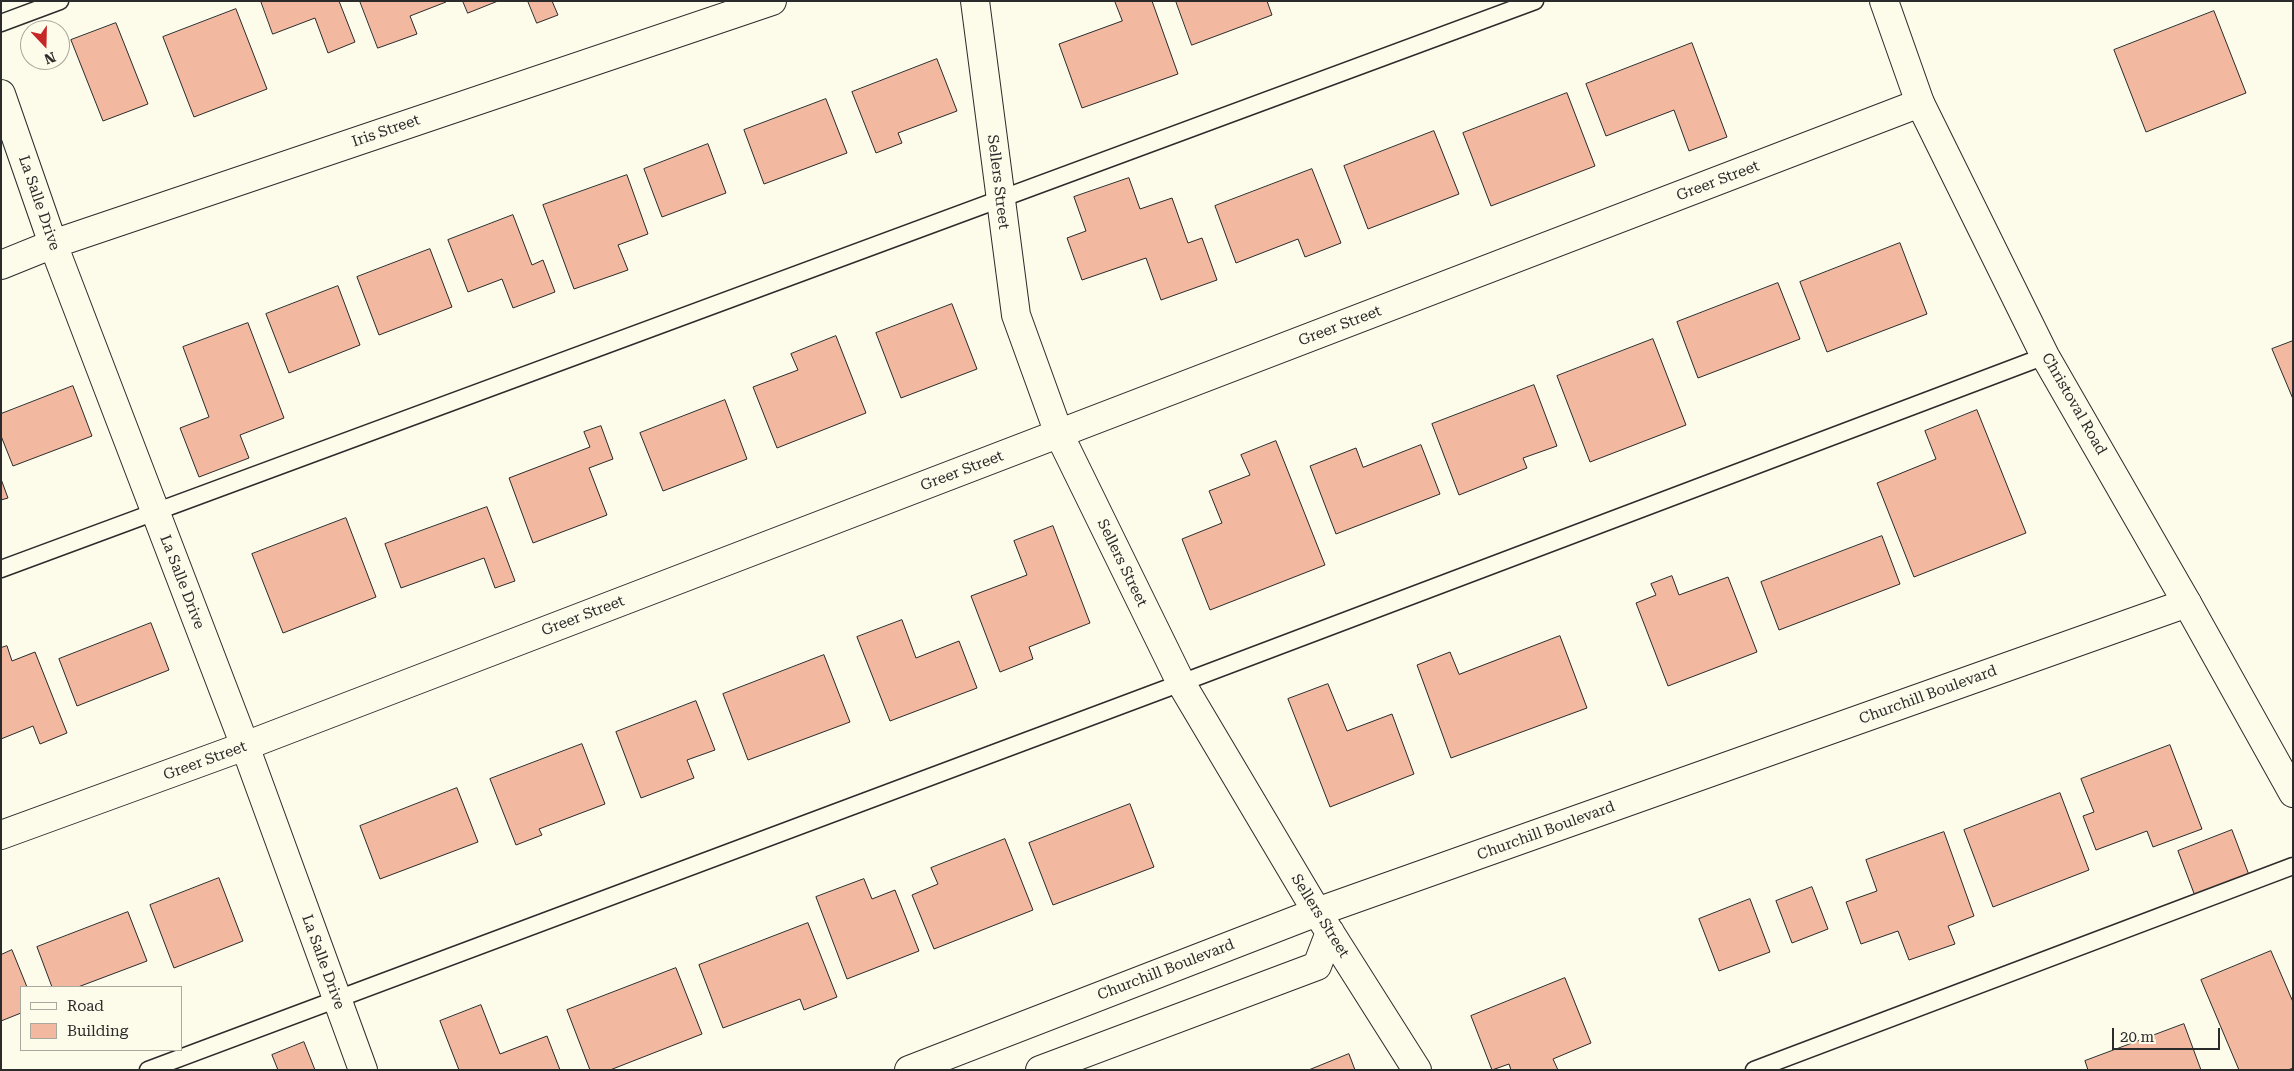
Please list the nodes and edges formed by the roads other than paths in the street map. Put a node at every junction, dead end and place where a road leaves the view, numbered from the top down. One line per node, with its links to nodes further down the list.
1 (60, 1): 6 (lane)
2 (772, 1): 10 (street, Iris Street)
3 (975, 1): 9 (street, Sellers Street)
4 (1536, 1): 9 (lane)
5 (1884, 1): 8 (street, Christoval Road)
6 (1, 23)
7 (1, 94): 10 (street, La Salle Drive)
8 (1920, 103): 12 (street, Christoval Road); 13 (street, Greer Street)
9 (1001, 199): 13 (street, Sellers Street); 14 (lane)
10 (52, 244): 11 (street, Iris Street); 14 (street, La Salle Drive)
11 (1, 265)
12 (2045, 356): 16 (street, Christoval Road); 17 (lane)
13 (1059, 434): 17 (street, Sellers Street); 18 (street, Greer Street)
14 (156, 512): 15 (lane); 18 (street, La Salle Drive)
15 (1, 569)
16 (2187, 603): 19 (street, Christoval Road); 22 (street, Churchill Boulevard)
17 (1181, 683): 22 (street, Sellers Street); 23 (lane)
18 (245, 746): 20 (street, Greer Street); 23 (street, La Salle Drive)
19 (2293, 793)
20 (1, 835)
21 (2293, 866): 29 (lane)
22 (1323, 922): 26 (street, Churchill Boulevard); 27 (street); 28 (street, Sellers Street)
23 (336, 999): 24 (lane); 25 (street, La Salle Drive)
24 (148, 1070)
25 (363, 1070)
26 (909, 1070)
27 (1040, 1070)
28 (1417, 1070)
29 (1754, 1070)

